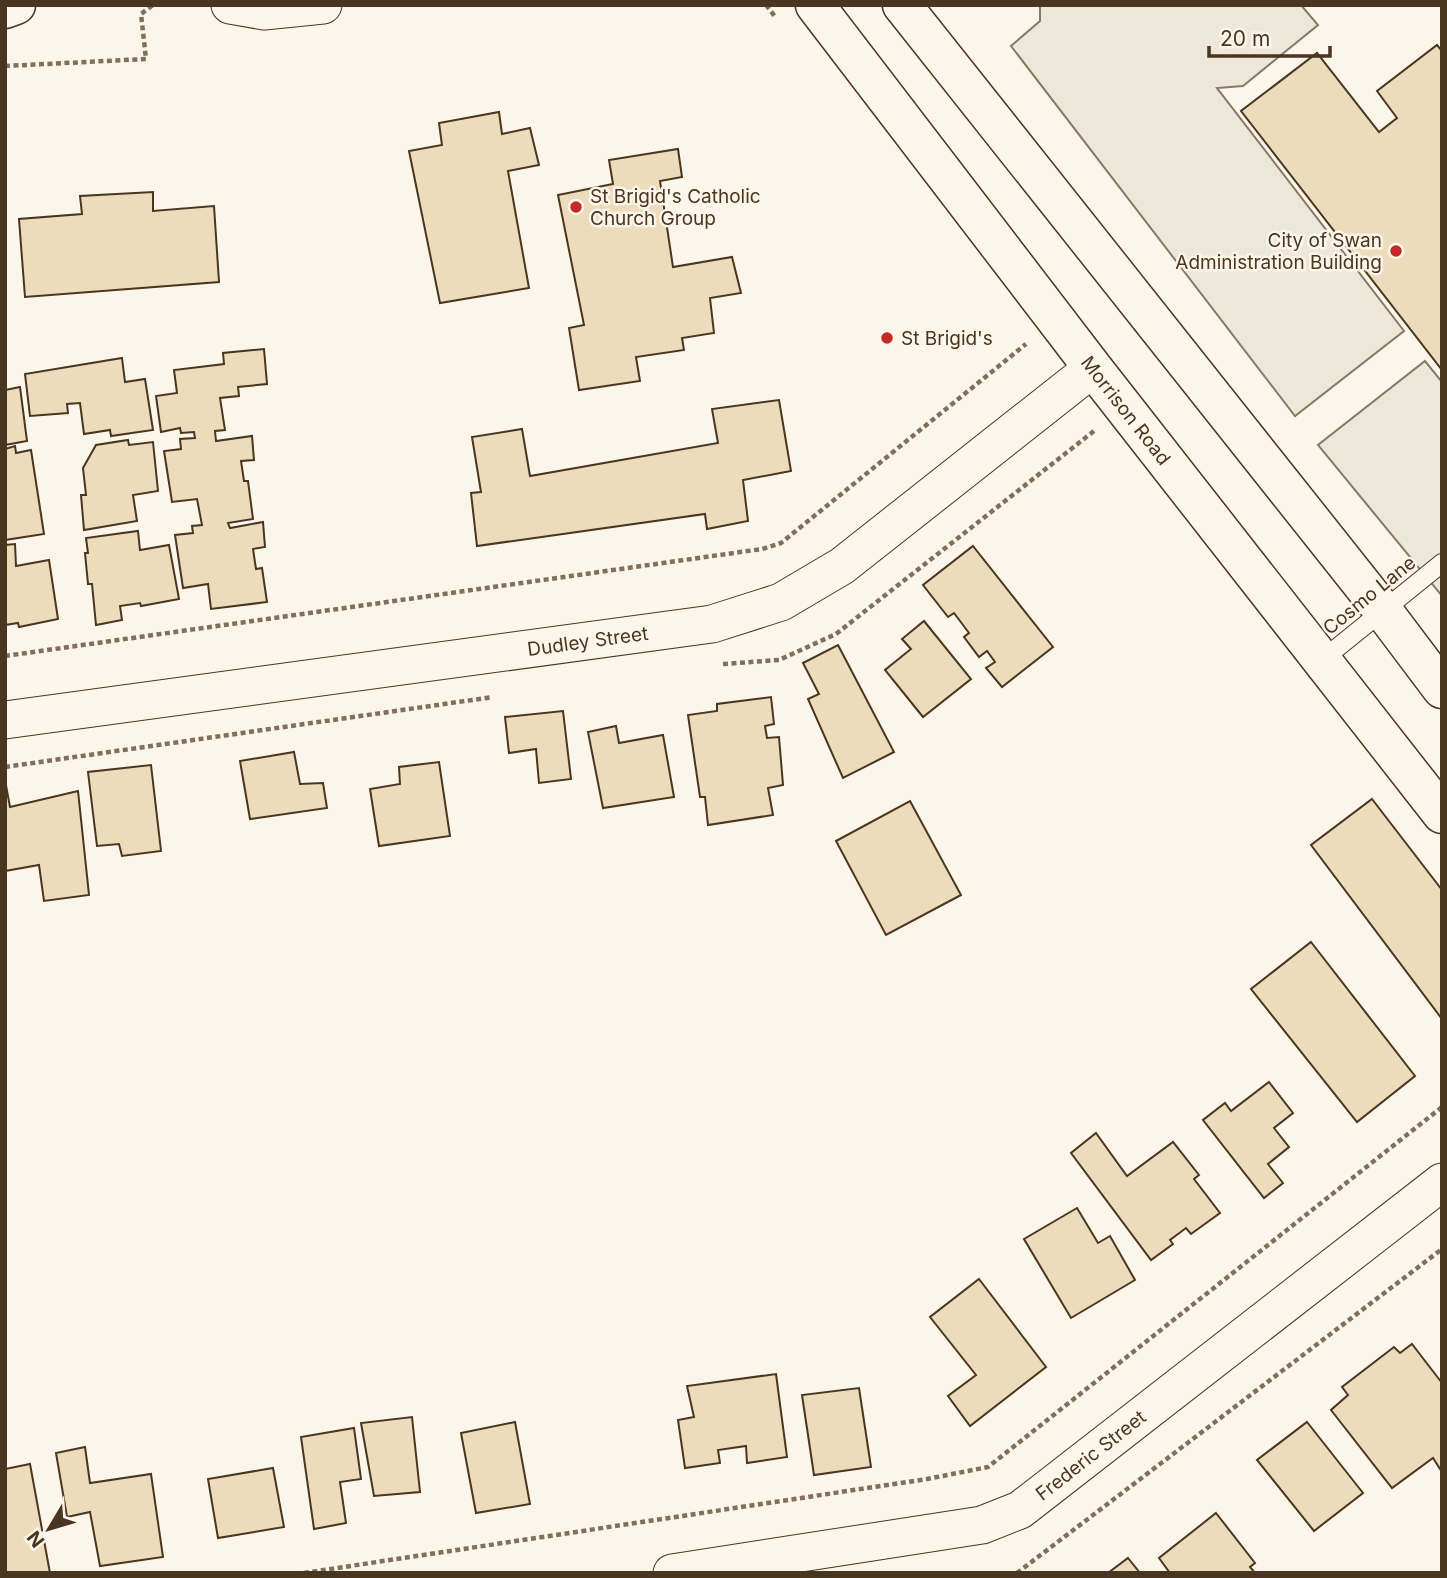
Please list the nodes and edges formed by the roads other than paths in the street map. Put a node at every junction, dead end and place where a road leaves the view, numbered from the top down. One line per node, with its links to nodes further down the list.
1 (16, 5): 6 (main road)
2 (230, 5): 3 (street)
3 (323, 5)
4 (814, 5): 7 (main road, Morrison Road)
5 (902, 5): 9 (main road)
6 (5, 9)
7 (1093, 368): 10 (main road, Morrison Road); 12 (street, Dudley Street)
8 (1442, 563): 9 (lane, Cosmo Lane)
9 (1384, 611): 10 (lane, Cosmo Lane); 11 (main road)
10 (1322, 660): 13 (main road, Morrison Road)
11 (1442, 690)
12 (5, 720)
13 (1442, 814)
14 (1442, 1182): 15 (street, Frederic Street)
15 (745, 1567): 16 (street, Frederic Street)
16 (672, 1573)

